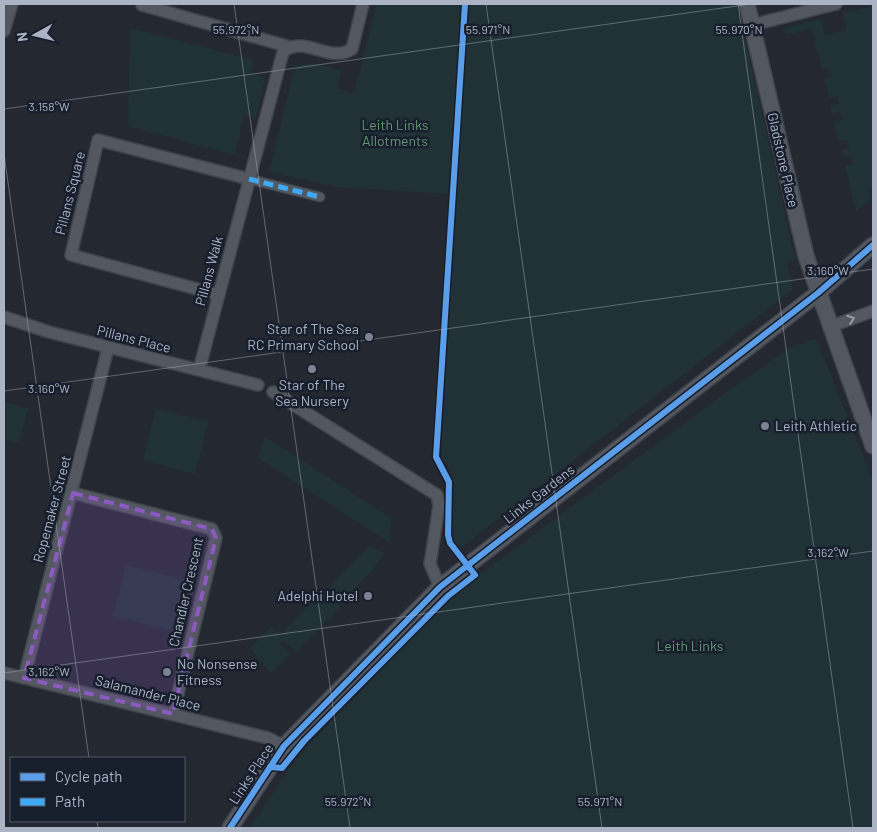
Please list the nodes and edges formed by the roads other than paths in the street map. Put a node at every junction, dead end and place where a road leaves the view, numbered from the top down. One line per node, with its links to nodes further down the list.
1 (12, 4): 7 (street)
2 (363, 4): 8 (street)
3 (747, 4): 6 (street, Gladstone Place)
4 (836, 4): 6 (street)
5 (142, 5): 8 (street)
6 (752, 25): 12 (street, Gladstone Place)
7 (4, 31)
8 (290, 46): 9 (street, Pillans Walk)
9 (249, 179): 10 (street); 13 (street, Pillans Walk); 13 (street, Pillans Square)
10 (320, 196)
11 (873, 246): 12 (street, Links Gardens)
12 (818, 293): 16 (street, Gladstone Place); 23 (street, Links Gardens)
13 (218, 295): 18 (street, Pillans Walk)
14 (873, 310): 16 (street, one-way to 14)
15 (4, 317): 17 (street, Pillans Place)
16 (830, 327): 21 (street, Gladstone Place)
17 (108, 348): 18 (street, Pillans Place); 22 (street, Ropemaker Street)
18 (199, 370): 19 (street, Pillans Place)
19 (258, 385)
20 (273, 392): 23 (street)
21 (873, 446)
22 (72, 493): 25 (street, Ropemaker Street); 26 (street, Chandler Crescent)
23 (440, 587): 27 (street, Links Gardens)
24 (4, 673): 25 (street, Salamander Place)
25 (24, 678): 26 (street, Salamander Place)
26 (173, 714): 28 (street, Salamander Place)
27 (294, 734): 28 (street, Links Place)
28 (284, 746): 29 (street, Links Place)
29 (230, 828)

